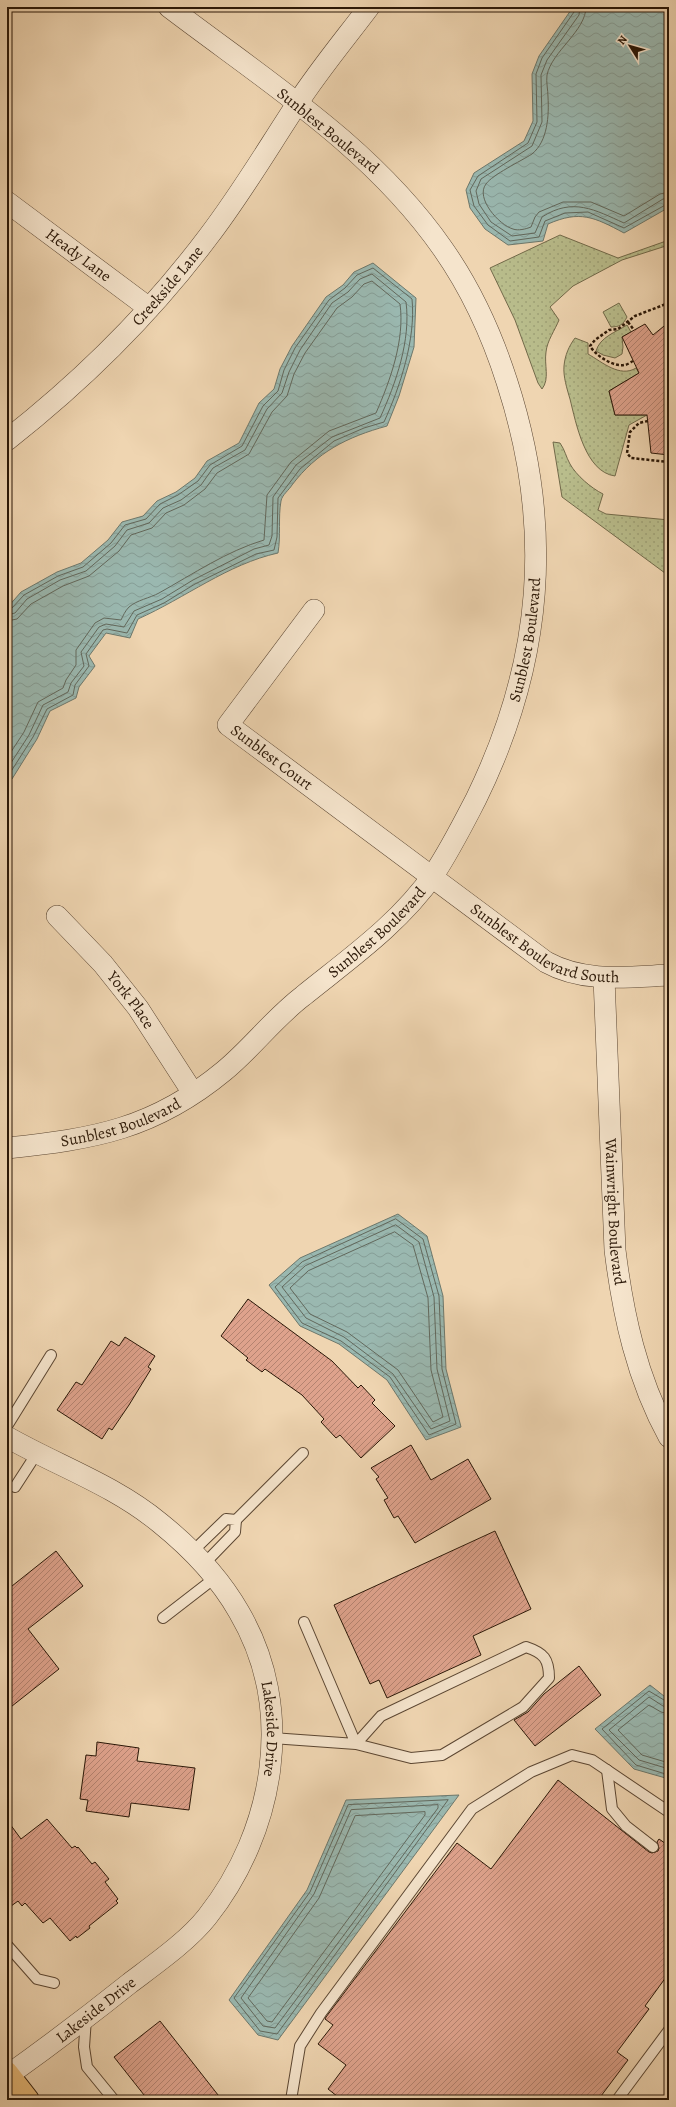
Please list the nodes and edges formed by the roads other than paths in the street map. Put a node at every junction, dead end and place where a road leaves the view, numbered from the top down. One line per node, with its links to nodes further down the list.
1 (169, 7): 3 (street, Sunblest Boulevard)
2 (369, 7): 3 (street, Creekside Lane)
3 (297, 104): 5 (street, Creekside Lane); 8 (street, Sunblest Boulevard)
4 (7, 202): 5 (street, Heady Lane)
5 (149, 308): 6 (street, Creekside Lane)
6 (7, 440)
7 (314, 610): 8 (street, Sunblest Court)
8 (432, 876): 11 (street, Sunblest Boulevard South); 12 (street, Sunblest Boulevard)
9 (57, 916): 12 (street, York Place)
10 (669, 975): 11 (street, Sunblest Boulevard South)
11 (604, 978): 17 (street, Wainwright Boulevard)
12 (194, 1093): 13 (street, Sunblest Boulevard)
13 (7, 1148)
14 (51, 1355): 15 (lane)
15 (7, 1426)
16 (7, 1437): 18 (street, Lakeside Drive)
17 (669, 1437)
18 (37, 1453): 20 (lane); 22 (street, Lakeside Drive)
19 (303, 1453): 21 (lane)
20 (16, 1487)
21 (236, 1520): 22 (lane); 22 (lane)
22 (204, 1564): 23 (lane); 25 (street, Lakeside Drive)
23 (163, 1618)
24 (304, 1622): 26 (lane)
25 (272, 1738): 26 (lane); 32 (street, Lakeside Drive)
26 (356, 1744): 26 (lane)
27 (607, 1770): 28 (lane); 29 (lane); 37 (lane)
28 (669, 1812)
29 (653, 1847)
30 (7, 1945): 31 (lane)
31 (54, 1983)
32 (86, 2017): 34 (street, Lakeside Drive); 36 (lane)
33 (669, 2030): 38 (lane)
34 (11, 2073): 35 (main road)
35 (28, 2100)
36 (114, 2100)
37 (291, 2100)
38 (617, 2100)

